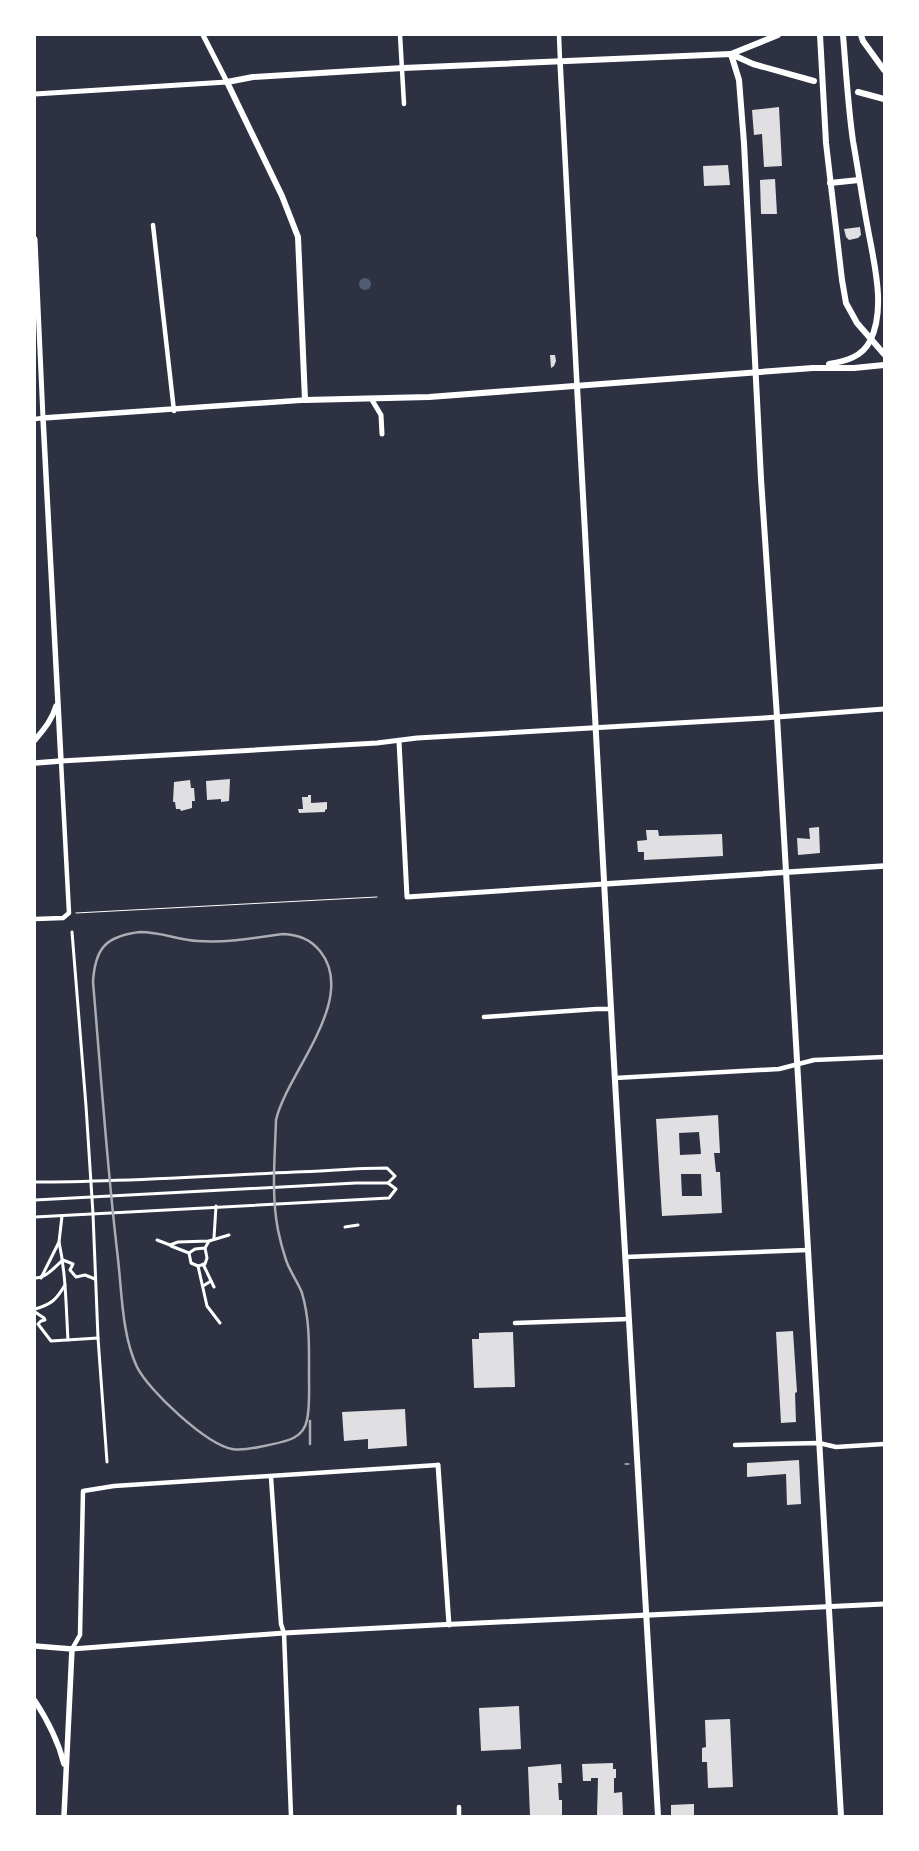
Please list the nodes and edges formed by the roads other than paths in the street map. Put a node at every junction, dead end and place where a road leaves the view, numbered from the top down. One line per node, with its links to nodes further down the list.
1 (202, 35): 13 (street)
2 (400, 35): 10 (street)
3 (558, 35): 9 (street)
4 (778, 35): 8 (main road)
5 (820, 35): 19 (main road)
6 (843, 35): 18 (main road)
7 (862, 38): 11 (main road)
8 (731, 54): 9 (main road); 12 (main road); 26 (main road)
9 (560, 61): 10 (main road); 27 (main road)
10 (403, 68): 13 (main road); 17 (street)
11 (884, 70)
12 (814, 81)
13 (227, 82): 15 (street); 28 (main road)
14 (858, 92): 16 (main road)
15 (35, 94)
16 (884, 99)
17 (404, 104)
18 (860, 180): 19 (main road); 22 (main road)
19 (830, 184): 22 (main road)
20 (153, 224): 30 (street)
21 (35, 239): 31 (street)
22 (871, 340): 23 (main road); 25 (main road)
23 (884, 354)
24 (884, 365): 25 (main road)
25 (813, 368): 26 (main road)
26 (756, 373): 27 (main road); 36 (main road)
27 (577, 386): 29 (main road); 37 (main road)
28 (305, 400): 29 (main road); 30 (main road)
29 (372, 400): 33 (street)
30 (174, 410): 31 (main road)
31 (44, 418): 32 (street); 34 (main road)
32 (35, 419)
33 (382, 434)
34 (57, 701): 38 (main road); 40 (main road)
35 (884, 709): 36 (street)
36 (777, 717): 37 (street); 43 (main road)
37 (596, 728): 39 (street); 44 (main road)
38 (35, 740)
39 (399, 740): 40 (street); 44 (street)
40 (61, 761): 41 (main road); 45 (street)
41 (35, 763)
42 (884, 866): 43 (main road)
43 (785, 872): 44 (main road); 50 (main road)
44 (604, 884): 47 (main road)
45 (35, 919)
46 (72, 932): 53 (street)
47 (611, 1010): 48 (street); 51 (main road)
48 (484, 1017)
49 (884, 1058): 50 (street)
50 (796, 1066): 51 (street); 70 (main road)
51 (615, 1078): 72 (main road)
52 (35, 1182): 53 (street)
53 (91, 1182): 54 (street); 55 (street)
54 (388, 1183): 55 (street); 57 (street)
55 (92, 1197): 56 (street); 58 (street)
56 (35, 1200)
57 (216, 1206): 58 (street); 64 (street)
58 (93, 1214): 59 (street); 78 (street)
59 (62, 1216): 60 (street); 67 (street)
60 (35, 1217)
61 (358, 1225): 62 (street)
62 (345, 1227)
63 (229, 1235): 64 (street)
64 (214, 1238): 66 (street)
65 (157, 1240): 68 (street)
66 (209, 1241): 68 (street); 69 (street)
67 (59, 1242): 73 (street); 77 (street)
68 (170, 1245): 71 (street)
69 (205, 1248): 71 (street); 74 (street)
70 (808, 1250): 72 (street); 89 (main road)
71 (189, 1254): 75 (street)
72 (625, 1257): 84 (main road)
73 (63, 1260): 77 (street); 78 (street); 80 (street)
74 (203, 1264): 75 (street); 79 (street)
75 (198, 1266): 81 (street)
76 (35, 1278): 77 (street)
77 (40, 1278)
78 (95, 1279): 87 (street)
79 (211, 1281): 81 (street); 82 (street)
80 (66, 1285): 83 (street); 88 (street)
81 (202, 1286): 85 (street)
82 (214, 1287)
83 (35, 1310): 88 (street)
84 (629, 1319): 86 (street); 97 (main road)
85 (220, 1323)
86 (515, 1323)
87 (98, 1338): 88 (street); 92 (street)
88 (68, 1340)
89 (819, 1443): 90 (street); 91 (street); 96 (main road)
90 (884, 1444)
91 (735, 1445)
92 (107, 1462)
93 (438, 1466): 94 (street); 98 (street)
94 (272, 1477): 99 (street); 101 (street)
95 (884, 1604): 96 (street)
96 (829, 1606): 97 (street); 109 (main road)
97 (646, 1615): 98 (street); 108 (main road)
98 (449, 1625): 99 (street)
99 (284, 1633): 101 (street); 106 (street)
100 (35, 1646): 101 (main road)
101 (72, 1648): 103 (main road)
102 (35, 1701): 103 (main road)
103 (66, 1770): 105 (main road)
104 (459, 1806): 107 (street)
105 (64, 1816)
106 (291, 1816)
107 (459, 1816)
108 (658, 1816)
109 (841, 1816)

